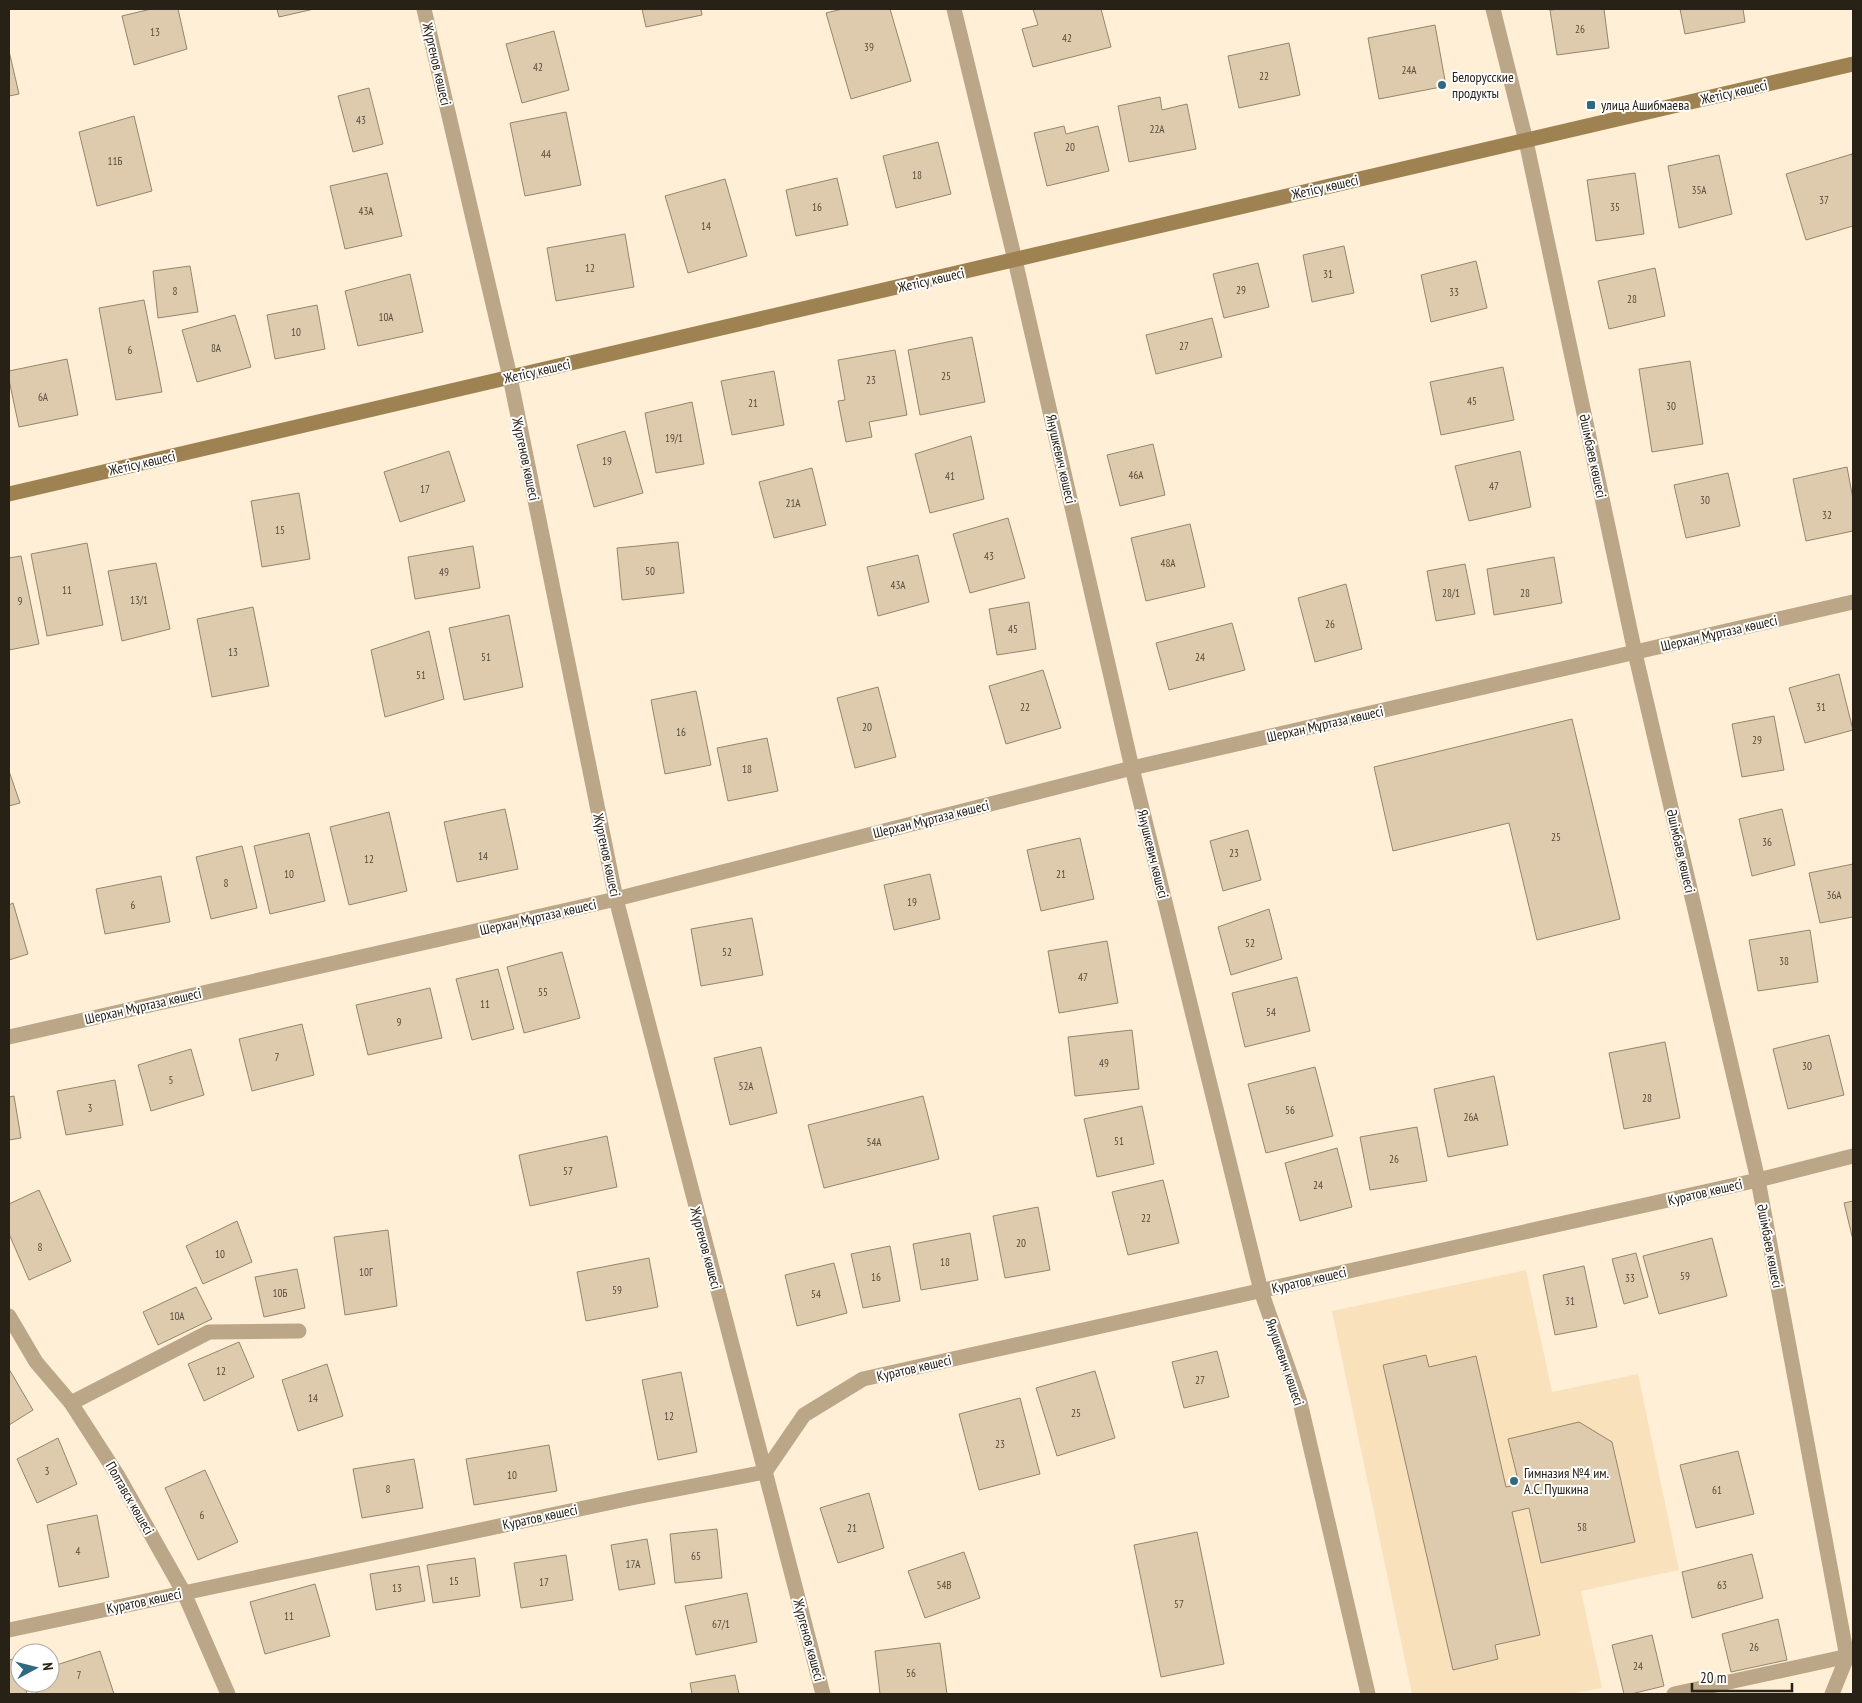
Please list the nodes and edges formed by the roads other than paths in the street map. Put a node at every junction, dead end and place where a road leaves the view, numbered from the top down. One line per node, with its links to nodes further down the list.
1 (424, 9): 7 (street, Жүргенов көшесі)
2 (954, 9): 6 (street, Янушкевич көшесі)
3 (1493, 9): 5 (street, Әшімбаев көшесі)
4 (1853, 64): 5 (main road, Жетісу көшесі)
5 (1526, 140): 6 (main road, Жетісу көшесі); 10 (street, Әшімбаев көшесі)
6 (1015, 260): 7 (main road, Жетісу көшесі); 11 (street, Янушкевич көшесі)
7 (510, 377): 8 (main road, Жетісу көшесі); 12 (street, Жүргенов көшесі)
8 (9, 494)
9 (1853, 602): 10 (street, Шерхан Мұртаза көшесі)
10 (1635, 653): 11 (street, Шерхан Мұртаза көшесі); 15 (street, Әшімбаев көшесі)
11 (1132, 768): 12 (street, Шерхан Мұртаза көшесі); 16 (street, Янушкевич көшесі)
12 (616, 899): 13 (street, Шерхан Мұртаза көшесі); 20 (street, Жүргенов көшесі)
13 (9, 1037)
14 (1853, 1156): 15 (street, Куратов көшесі)
15 (1758, 1180): 16 (street, Куратов көшесі); 23 (street, Әшімбаев көшесі)
16 (1261, 1291): 20 (street, Куратов көшесі); 26 (street, Янушкевич көшесі)
17 (9, 1316): 19 (street, Полтавск көшесі)
18 (299, 1330): 19 (street)
19 (70, 1403): 21 (street, Полтавск көшесі)
20 (764, 1472): 21 (street, Куратов көшесі); 25 (street, Жүргенов көшесі)
21 (184, 1593): 22 (street, Куратов көшесі); 24 (street, Полтавск көшесі)
22 (9, 1630)
23 (1850, 1656): 27 (street); 28 (street)
24 (228, 1694)
25 (824, 1694)
26 (1368, 1694)
27 (1674, 1694)
28 (1832, 1694)

